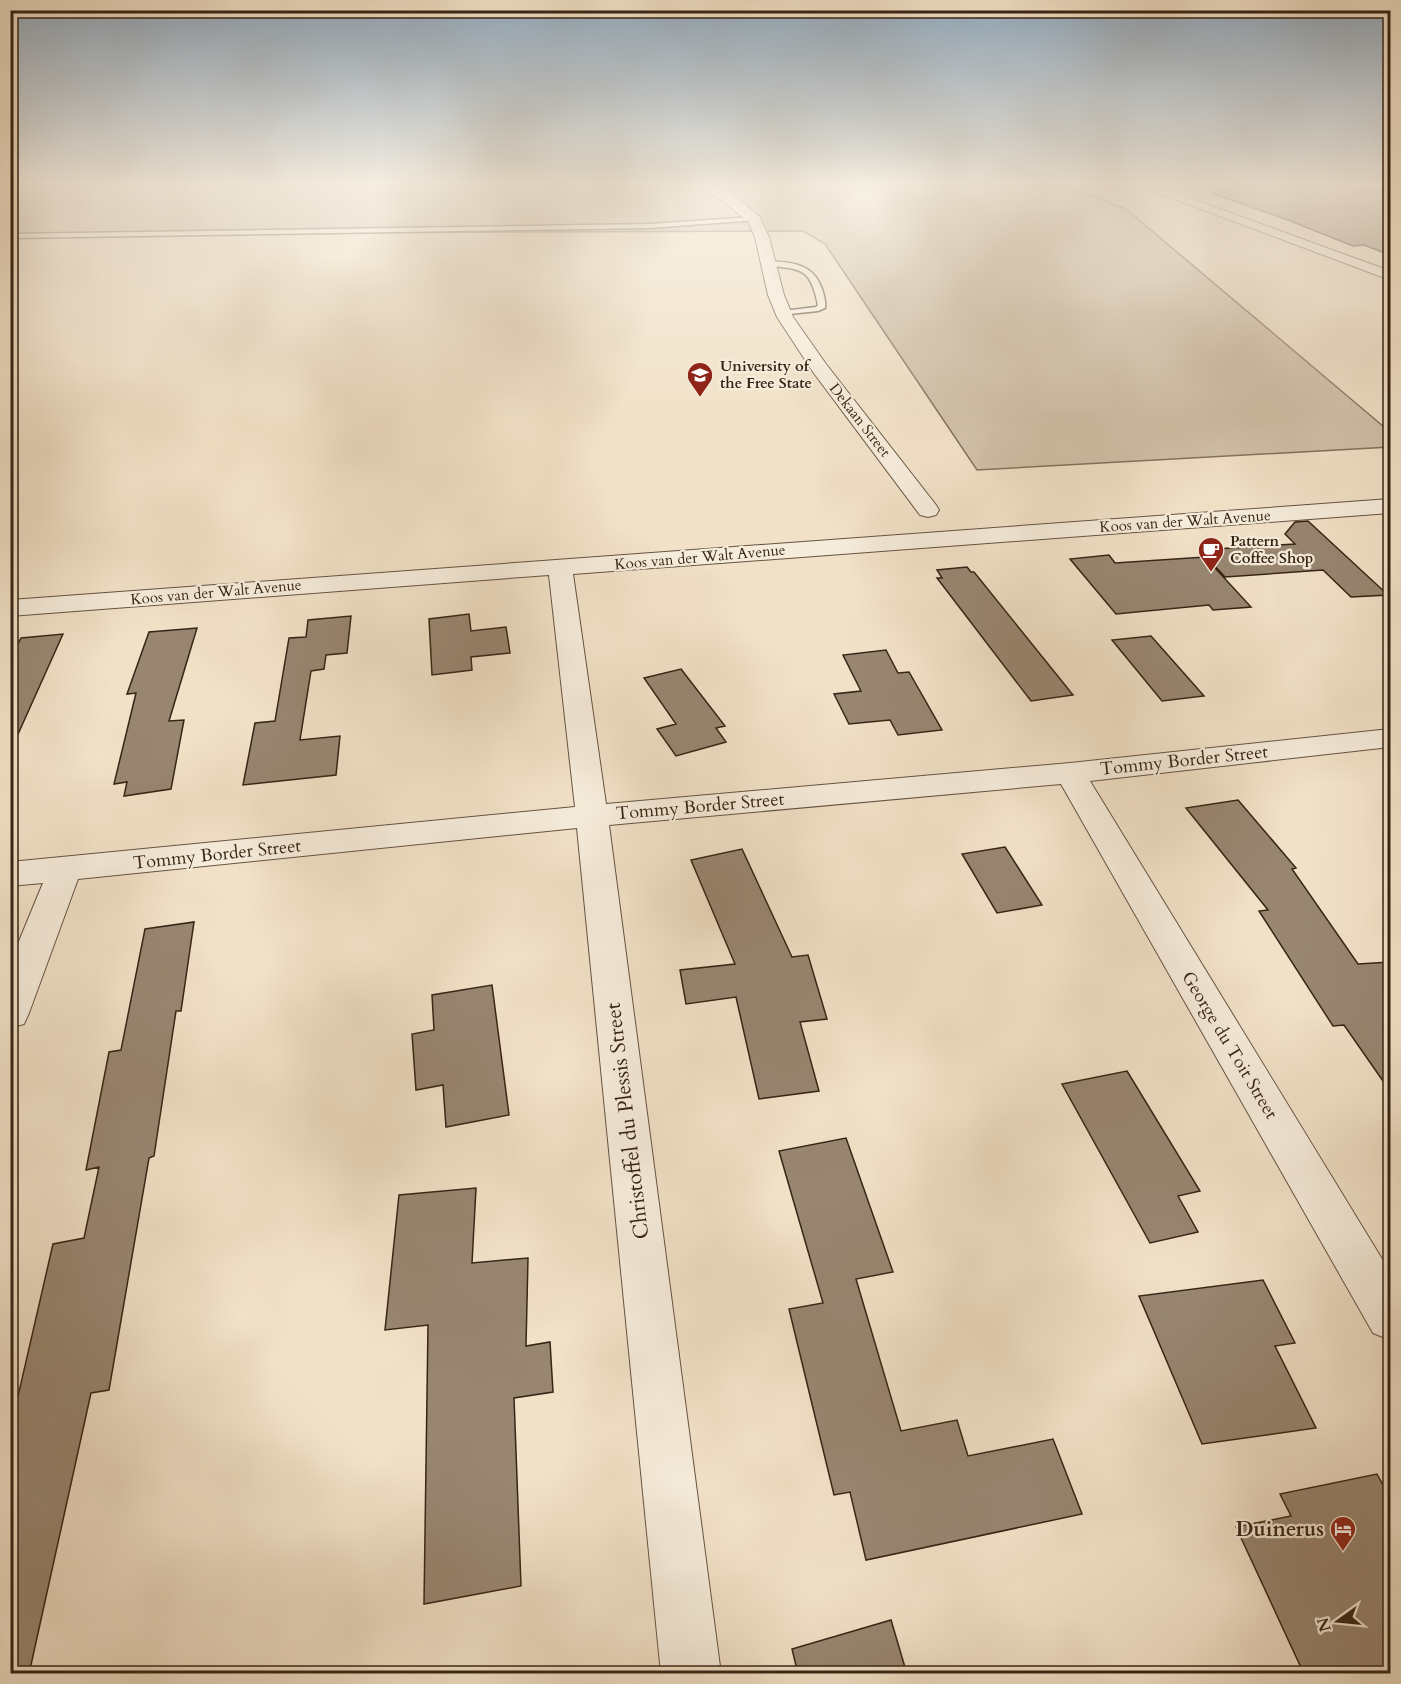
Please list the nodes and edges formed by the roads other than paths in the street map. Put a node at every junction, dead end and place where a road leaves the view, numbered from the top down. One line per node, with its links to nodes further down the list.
1 (1348, 261): 3 (street)
2 (767, 263): 4 (street, Dekaan Street); 4 (lane)
3 (1390, 276)
4 (783, 313): 6 (street, Dekaan Street)
5 (1390, 506): 7 (street, Koos van der Walt Avenue)
6 (928, 510)
7 (561, 568): 8 (street, Koos van der Walt Avenue); 11 (street, Christoffel du Plessis Street)
8 (10, 608)
9 (1390, 738): 10 (street, Tommy Border Street)
10 (1070, 773): 11 (street, Tommy Border Street); 15 (street, George du Toit Street)
11 (592, 816): 12 (street, Tommy Border Street); 16 (street, Christoffel du Plessis Street)
12 (65, 869): 13 (street, Tommy Border Street); 14 (street)
13 (10, 874)
14 (10, 1013)
15 (1390, 1317)
16 (691, 1674)

